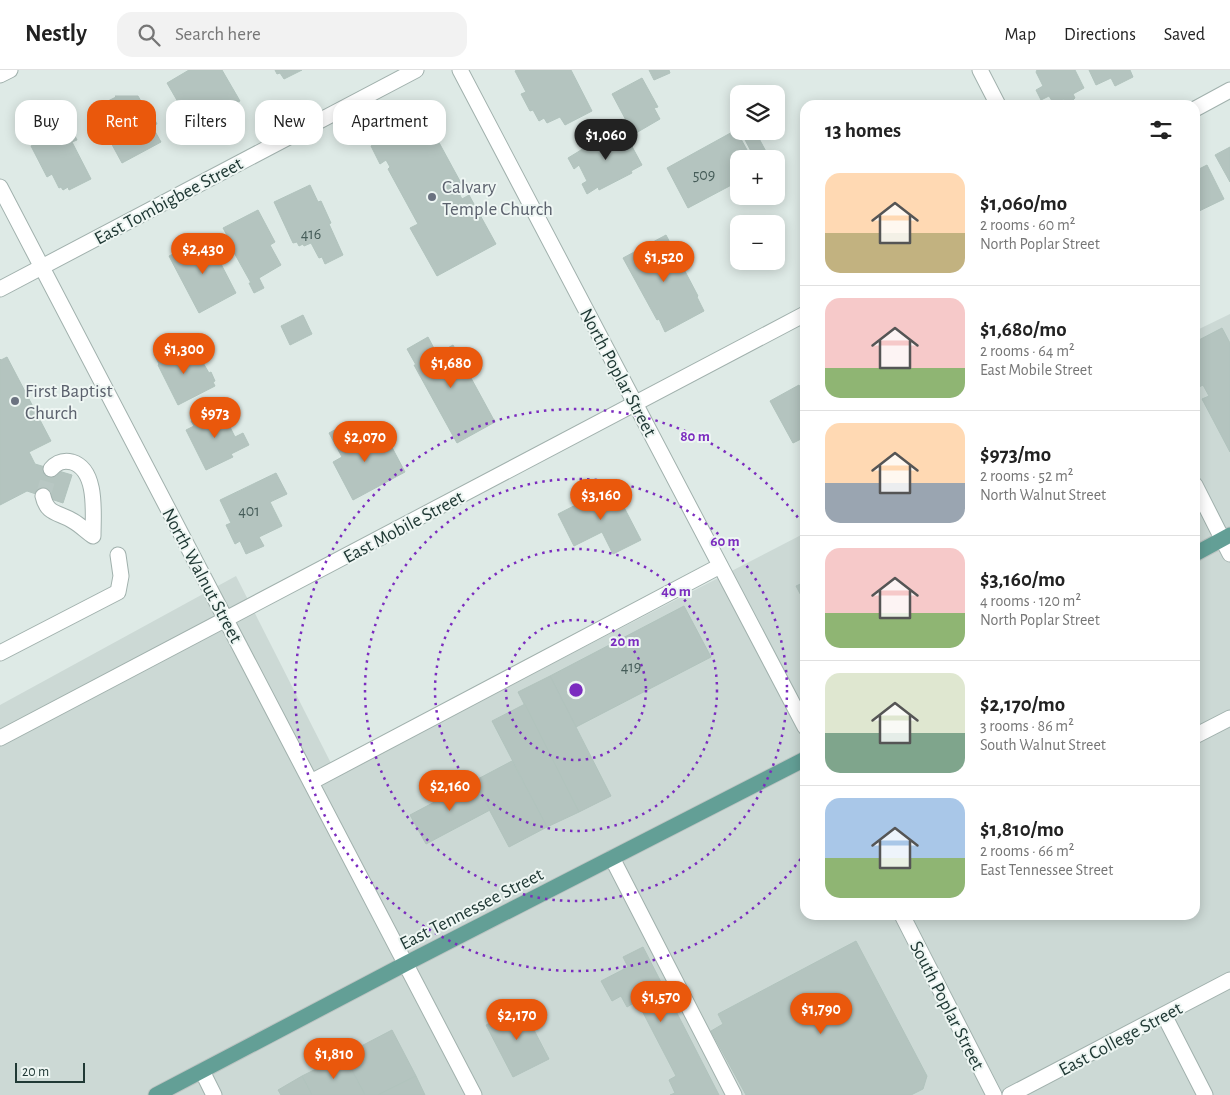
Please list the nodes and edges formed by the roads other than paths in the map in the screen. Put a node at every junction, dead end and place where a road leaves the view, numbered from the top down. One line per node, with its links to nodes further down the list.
1 (10, 70): 5 (street)
2 (416, 70): 10 (street, East Tombigbee Street)
3 (460, 70): 13 (street, North Poplar Street)
4 (980, 70): 7 (street)
5 (0, 75)
6 (1230, 90): 8 (street)
7 (995, 100)
8 (1200, 106)
9 (0, 187): 10 (street, North Walnut Street)
10 (42, 267): 11 (street, East Tombigbee Street); 22 (street, North Walnut Street)
11 (0, 289)
12 (800, 317): 13 (street, East Mobile Street)
13 (635, 403): 21 (street, North Poplar Street); 22 (street, East Mobile Street)
14 (51, 469): 16 (street)
15 (1200, 493): 17 (street)
16 (43, 496)
17 (1226, 537): 18 (main road); 19 (street)
18 (1200, 551)
19 (1230, 554)
20 (118, 555): 23 (street)
21 (720, 566): 24 (street, North Poplar Street); 29 (street)
22 (226, 619): 27 (street, East Mobile Street); 29 (street, North Walnut Street)
23 (0, 654)
24 (800, 718)
25 (1230, 718): 26 (street)
26 (1200, 733)
27 (0, 738)
28 (800, 762): 30 (main road, East Tennessee Street)
29 (311, 782): 32 (street, North Walnut Street)
30 (612, 858): 32 (main road, East Tennessee Street); 39 (street)
31 (905, 920): 40 (street, South Poplar Street)
32 (405, 964): 35 (main road, East Tennessee Street); 38 (street, North Walnut Street)
33 (1230, 980): 34 (street, East College Street)
34 (1164, 1015): 41 (street, East College Street); 42 (street)
35 (202, 1071): 36 (main road, East Tennessee Street); 37 (street)
36 (156, 1095)
37 (214, 1095)
38 (474, 1095)
39 (734, 1095)
40 (994, 1095)
41 (1010, 1095)
42 (1206, 1095)

